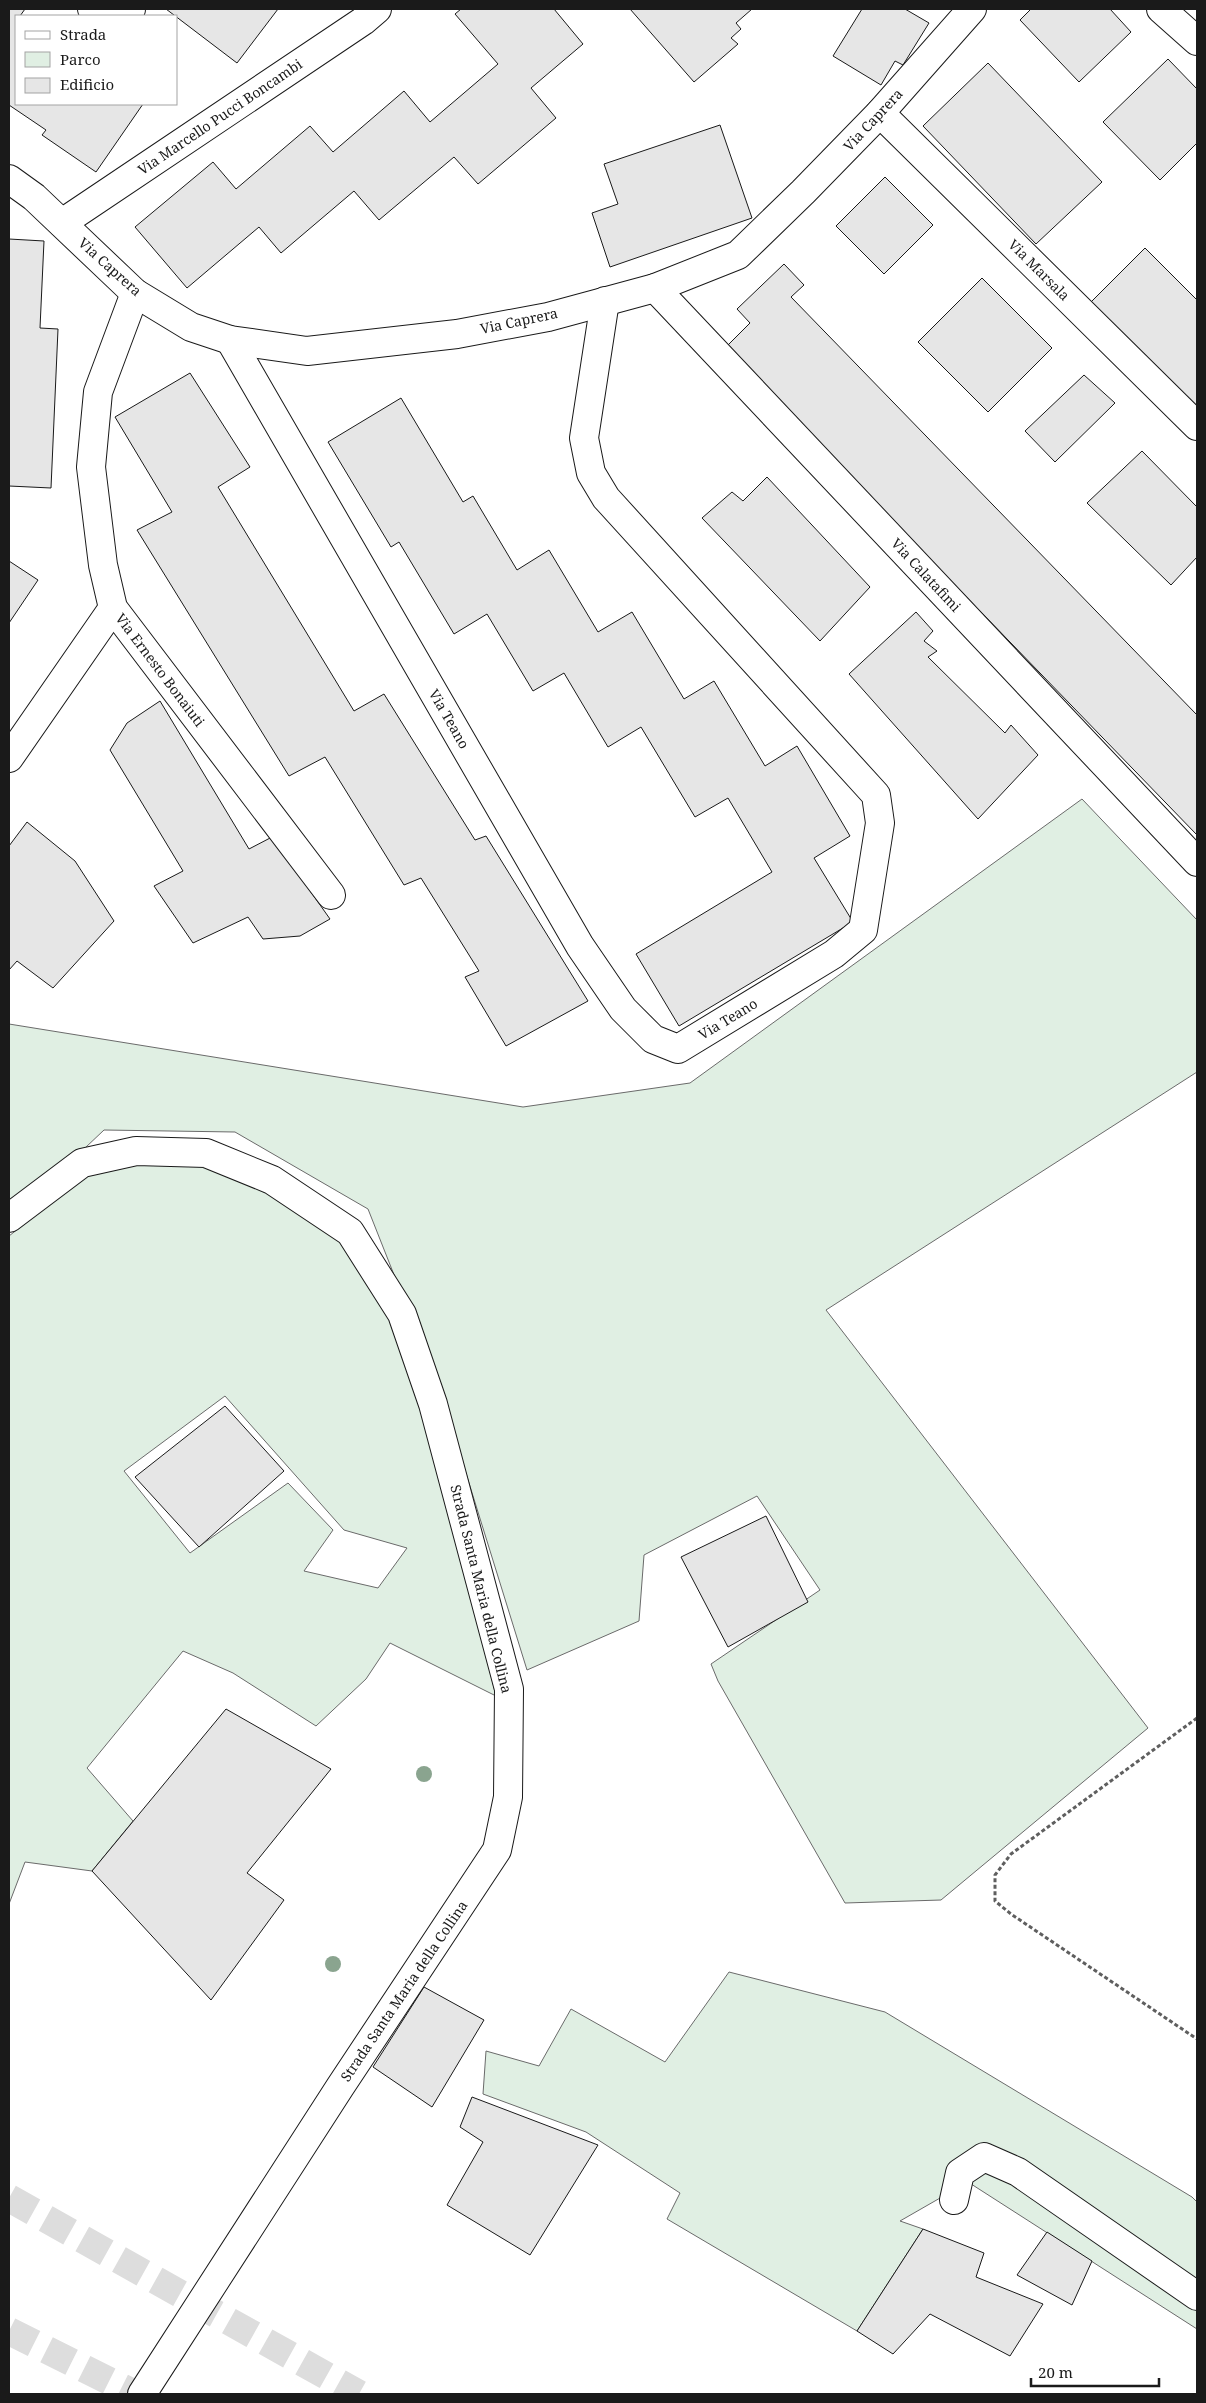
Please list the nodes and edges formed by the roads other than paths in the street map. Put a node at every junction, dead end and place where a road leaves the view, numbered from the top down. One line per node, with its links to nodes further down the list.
1 (377, 9): 7 (street, Via Marcello Pucci Boncambi)
2 (972, 9): 5 (street, Via Caprera)
3 (1161, 9): 4 (street)
4 (1197, 41)
5 (880, 113): 8 (street, Via Caprera); 12 (street, Via Marsala)
6 (9, 179): 7 (street, Via Caprera)
7 (62, 223): 9 (street, Via Caprera)
8 (655, 288): 10 (street, Via Caprera); 15 (street, Via Calatafimi)
9 (135, 293): 11 (street, Via Caprera); 13 (street, Via Ernesto Bonaiuti)
10 (604, 301): 11 (street, Via Caprera); 11 (street, Via Teano)
11 (230, 340)
12 (1197, 426)
13 (113, 608): 14 (street); 16 (street, Via Ernesto Bonaiuti)
14 (9, 758)
15 (1197, 862)
16 (331, 895)
17 (9, 1218): 20 (street, Strada Santa Maria della Collina)
18 (954, 2200): 19 (street)
19 (1197, 2296)
20 (142, 2394)

